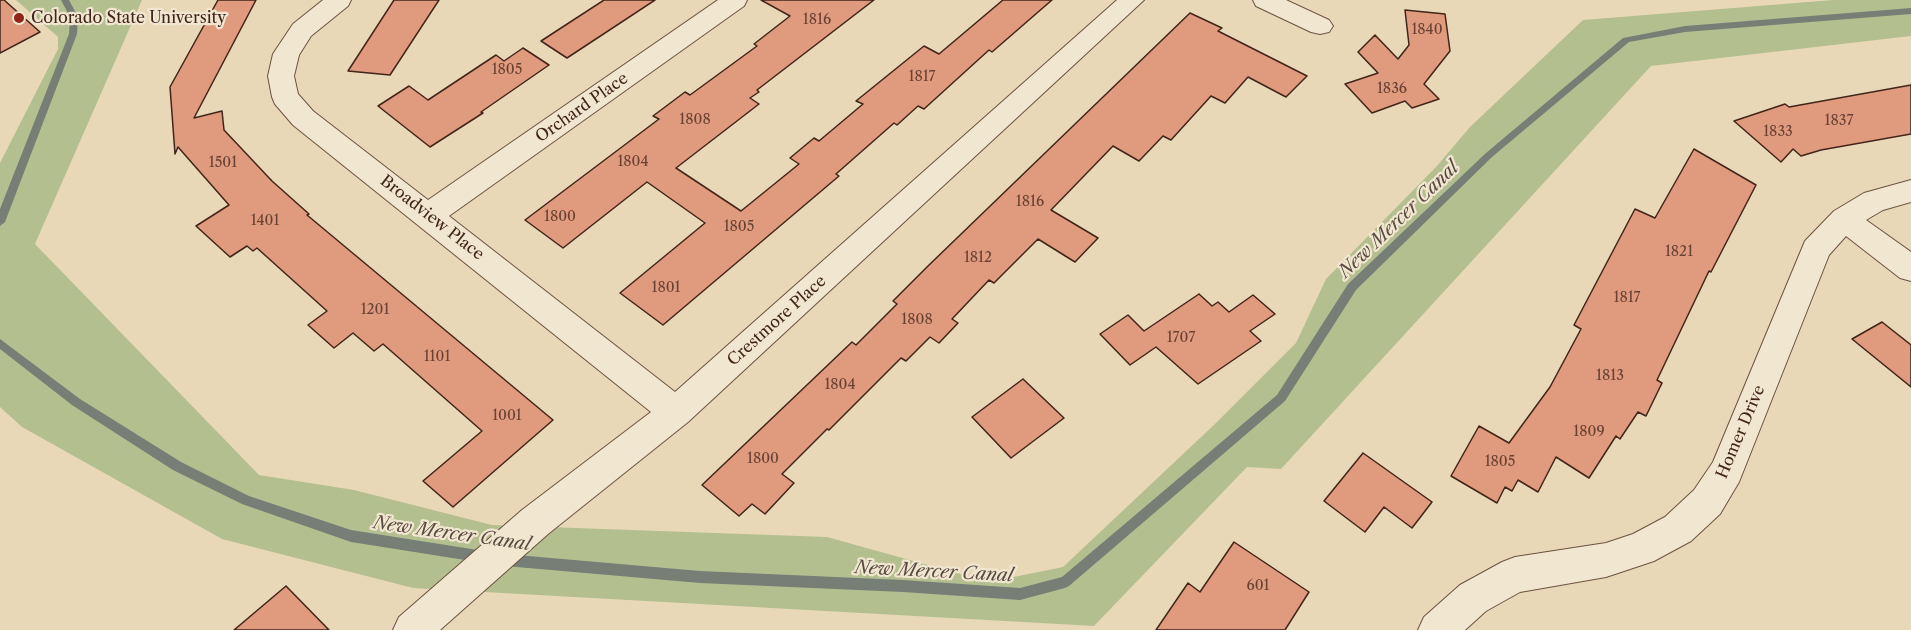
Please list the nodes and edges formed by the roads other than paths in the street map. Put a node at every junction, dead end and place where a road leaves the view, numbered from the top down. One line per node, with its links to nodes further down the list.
1 (339, 0): 7 (street, Broadview Place)
2 (735, 0): 7 (street, Orchard Place)
3 (1132, 0): 10 (street, Crestmore Place)
4 (1265, 0): 5 (street)
5 (1320, 26)
6 (1911, 191): 8 (street, Homer Drive)
7 (429, 215): 10 (street, Broadview Place)
8 (1844, 219): 9 (street); 12 (street, Homer Drive)
9 (1911, 269)
10 (676, 412): 11 (street, Crestmore Place)
11 (412, 630)
12 (1437, 630)

